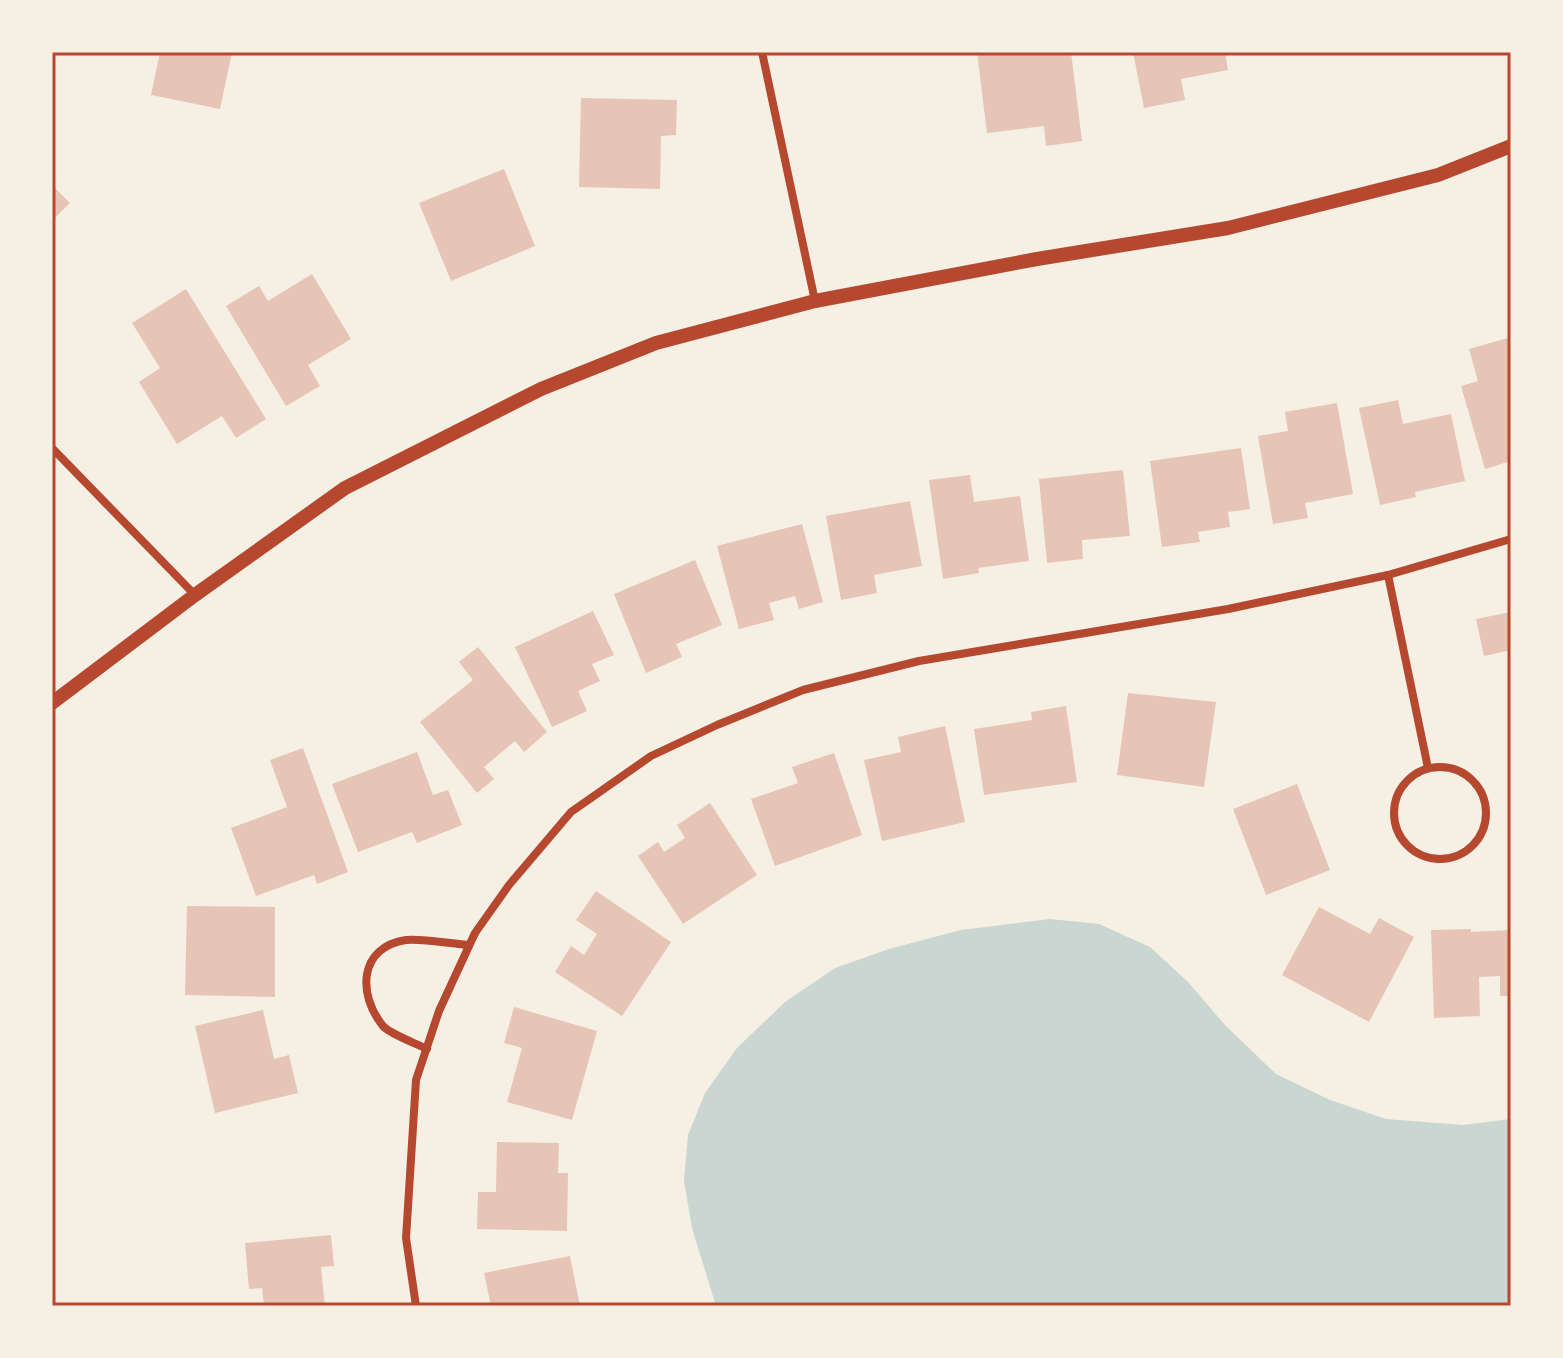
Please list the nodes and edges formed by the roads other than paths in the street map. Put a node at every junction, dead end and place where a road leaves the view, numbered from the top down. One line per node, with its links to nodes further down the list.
1 (762, 52): 3 (street)
2 (1511, 146): 3 (street)
3 (815, 301): 7 (street)
4 (52, 448): 7 (street)
5 (1511, 539): 6 (street)
6 (1388, 575): 9 (street); 10 (street)
7 (195, 595): 8 (street)
8 (52, 703)
9 (1428, 768): 9 (street)
10 (469, 945): 11 (street); 11 (street)
11 (427, 1049): 12 (street)
12 (416, 1306)

